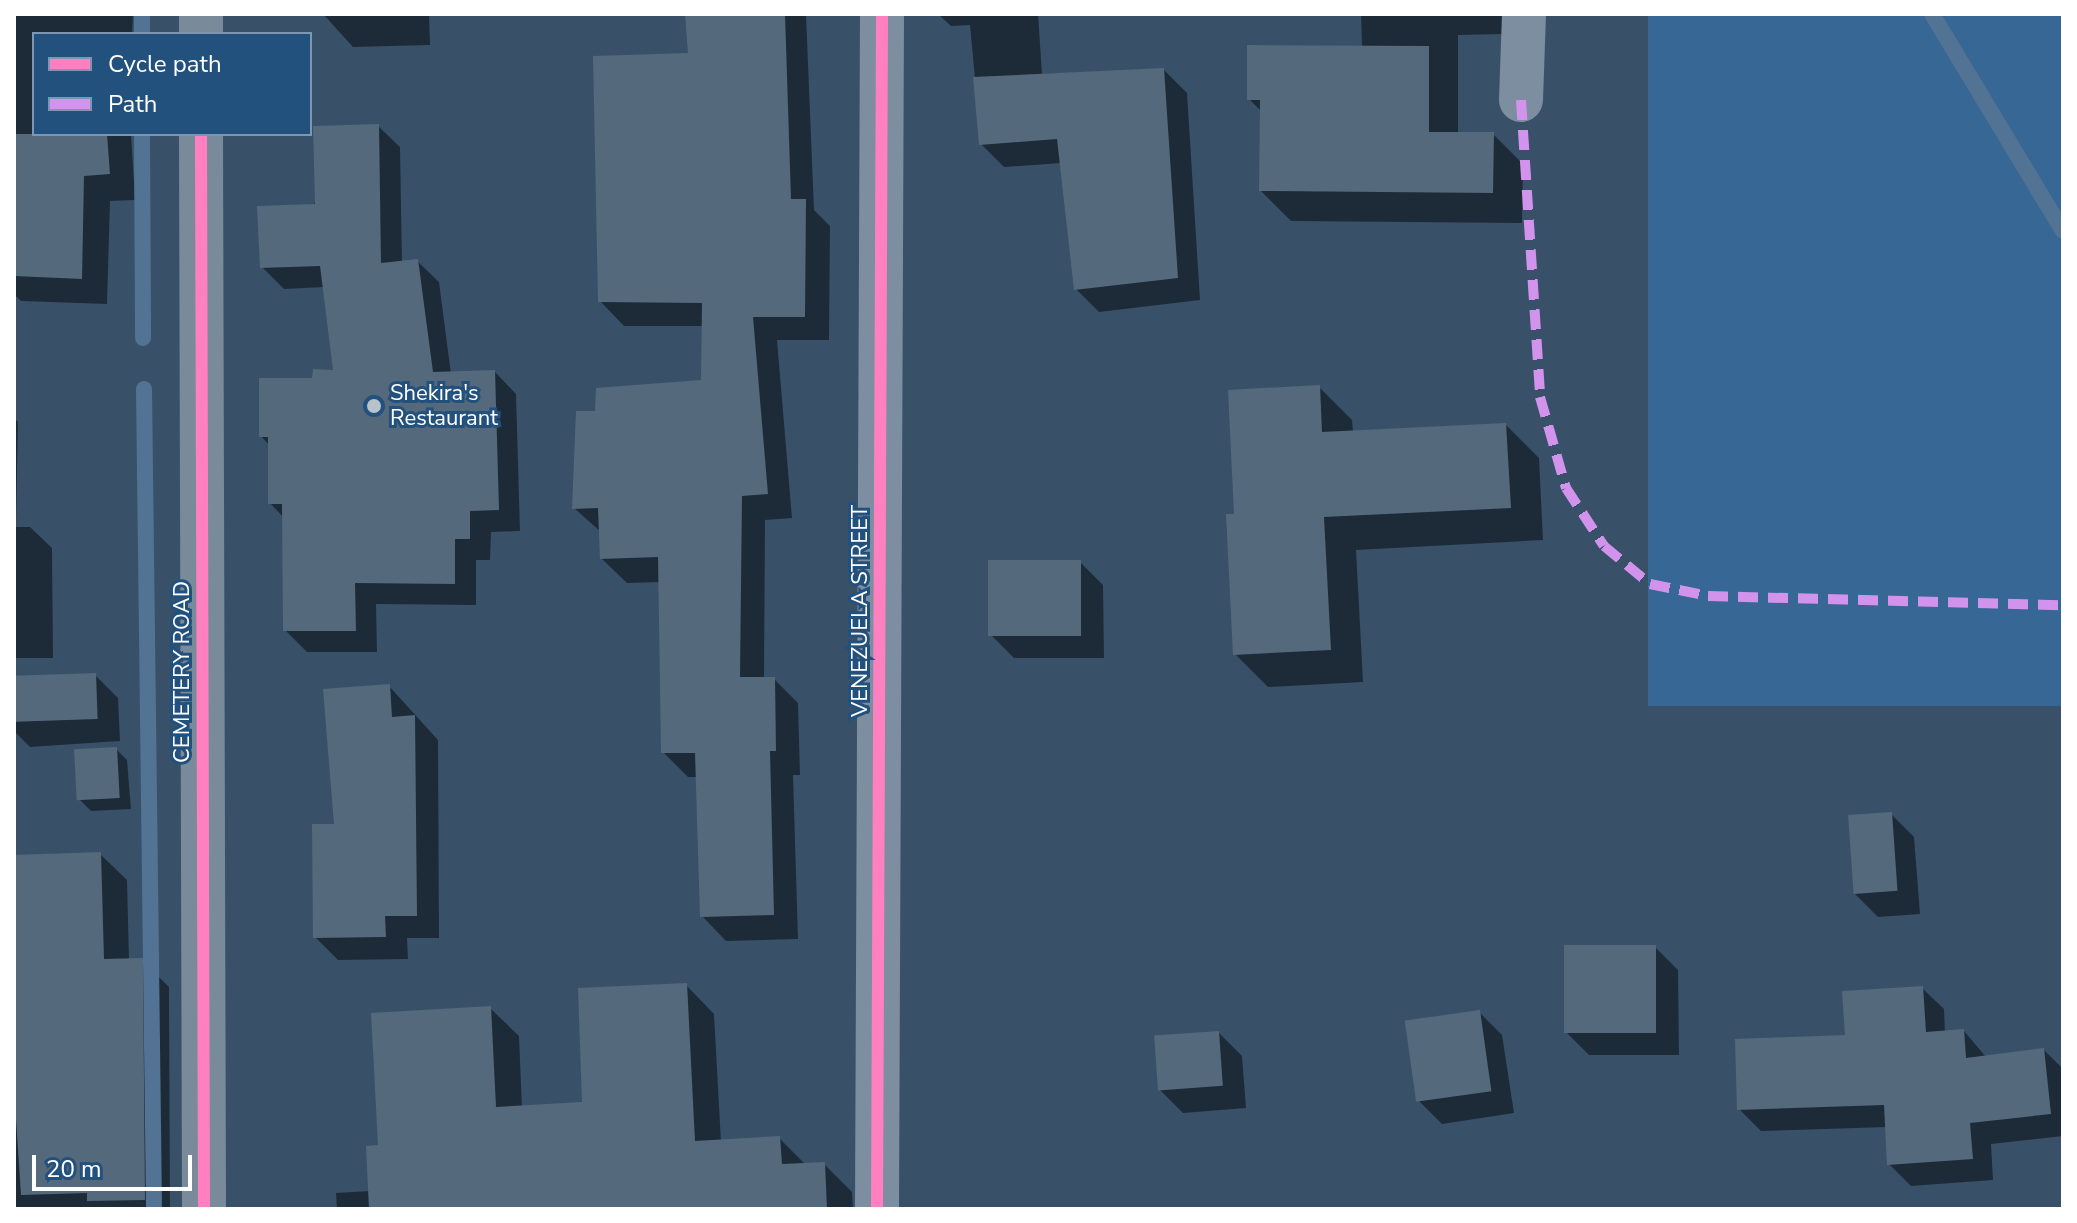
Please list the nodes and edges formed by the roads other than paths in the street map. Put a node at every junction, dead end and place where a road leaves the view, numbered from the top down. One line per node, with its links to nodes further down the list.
1 (882, 14): 6 (street, VENEZUELA STREET)
2 (1524, 14): 3 (street)
3 (1521, 100)
4 (201, 136): 5 (street, CEMETERY ROAD)
5 (204, 1209)
6 (877, 1209)

